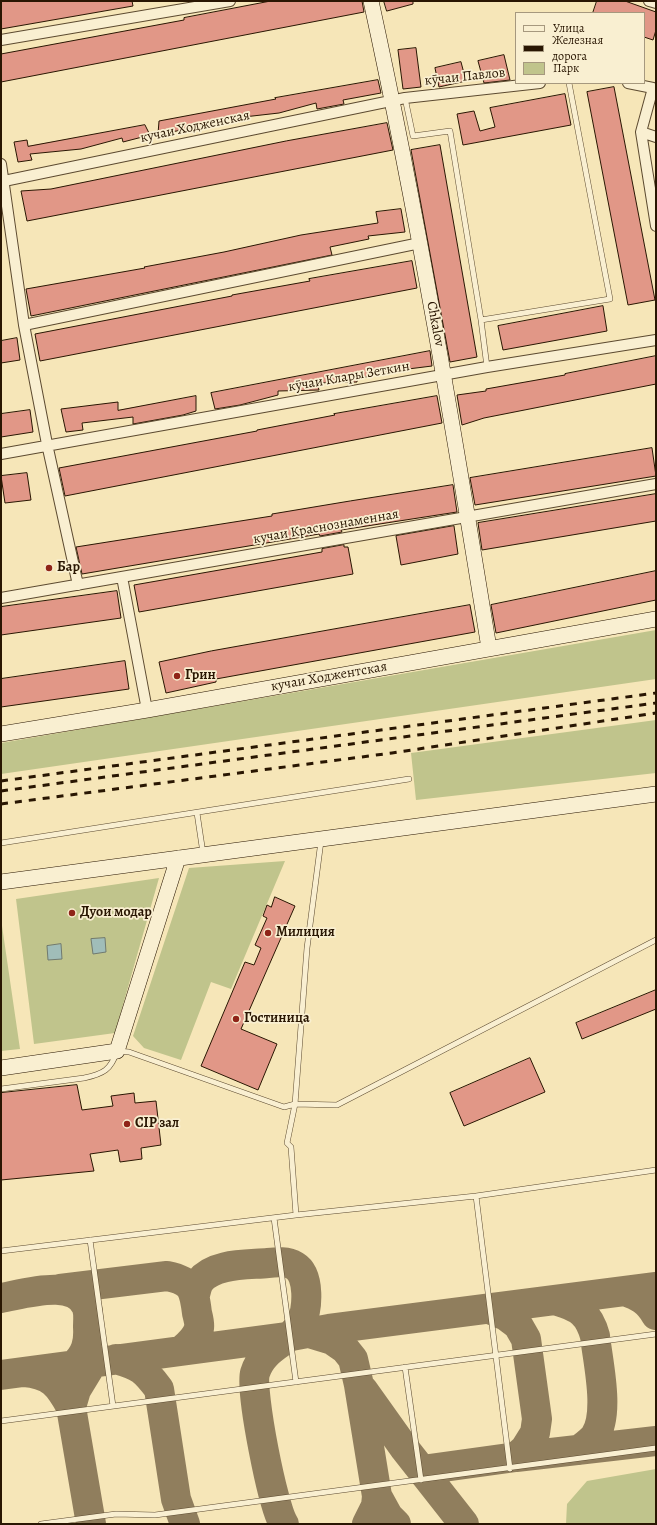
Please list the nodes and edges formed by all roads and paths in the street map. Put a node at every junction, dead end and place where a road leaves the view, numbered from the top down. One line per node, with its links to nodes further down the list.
1 (230, 1): 5 (street)
2 (371, 1): 9 (street, Chkalov)
3 (649, 1): 4 (street)
4 (656, 3)
5 (1, 40)
6 (531, 84): 9 (street, кӯчаи Павлов)
7 (569, 84): 16 (lane)
8 (654, 84): 10 (street)
9 (399, 99): 13 (street, кучаи Ходженская); 15 (street, Chkalov); 16 (lane)
10 (641, 132): 11 (street); 14 (street)
11 (656, 137)
12 (1, 164): 13 (street)
13 (4, 182): 17 (street)
14 (656, 226)
15 (420, 243): 17 (street); 20 (street, Chkalov)
16 (481, 320): 19 (lane)
17 (24, 325): 21 (street)
18 (656, 340): 19 (street, кӯчаи Клары Зеткин)
19 (487, 367): 20 (street, кӯчаи Клары Зеткин)
20 (444, 375): 21 (street, кӯчаи Клары Зеткин); 24 (street, Chkalov)
21 (47, 444): 22 (street, кӯчаи Клары Зеткин); 26 (street)
22 (1, 454)
23 (656, 484): 24 (street, кучаи Краснознаменная)
24 (467, 516): 25 (street, кучаи Краснознаменная); 29 (street, Chkalov)
25 (122, 577): 26 (street, кучаи Краснознаменная); 30 (street)
26 (78, 585): 27 (street, кучаи Краснознаменная)
27 (1, 598)
28 (656, 619): 29 (street, кучаи Ходжентская)
29 (489, 648): 30 (street, кучаи Ходжентская)
30 (147, 710): 31 (street, кучаи Ходжентская)
31 (1, 734)
32 (409, 779): 34 (lane)
33 (656, 794): 35 (street)
34 (197, 813): 36 (lane); 37 (lane)
35 (321, 838): 37 (street); 44 (lane)
36 (1, 843)
37 (202, 854): 38 (street)
38 (178, 858): 39 (street); 41 (street)
39 (1, 882)
40 (656, 940): 44 (lane)
41 (117, 1051): 42 (street); 43 (lane); 44 (lane)
42 (1, 1068)
43 (1, 1089)
44 (295, 1104): 47 (lane)
45 (656, 1170): 46 (lane)
46 (476, 1196): 47 (lane); 52 (lane)
47 (296, 1215): 48 (lane)
48 (274, 1218): 49 (lane); 54 (lane)
49 (90, 1240): 50 (lane); 55 (lane)
50 (1, 1251)
51 (656, 1334): 52 (lane)
52 (496, 1355): 53 (lane); 58 (lane)
53 (405, 1367): 54 (lane); 59 (lane)
54 (296, 1382): 55 (lane)
55 (112, 1406): 56 (lane)
56 (1, 1421)
57 (656, 1448): 58 (lane)
58 (510, 1469): 59 (lane)
59 (421, 1480): 60 (lane)
60 (41, 1524)

